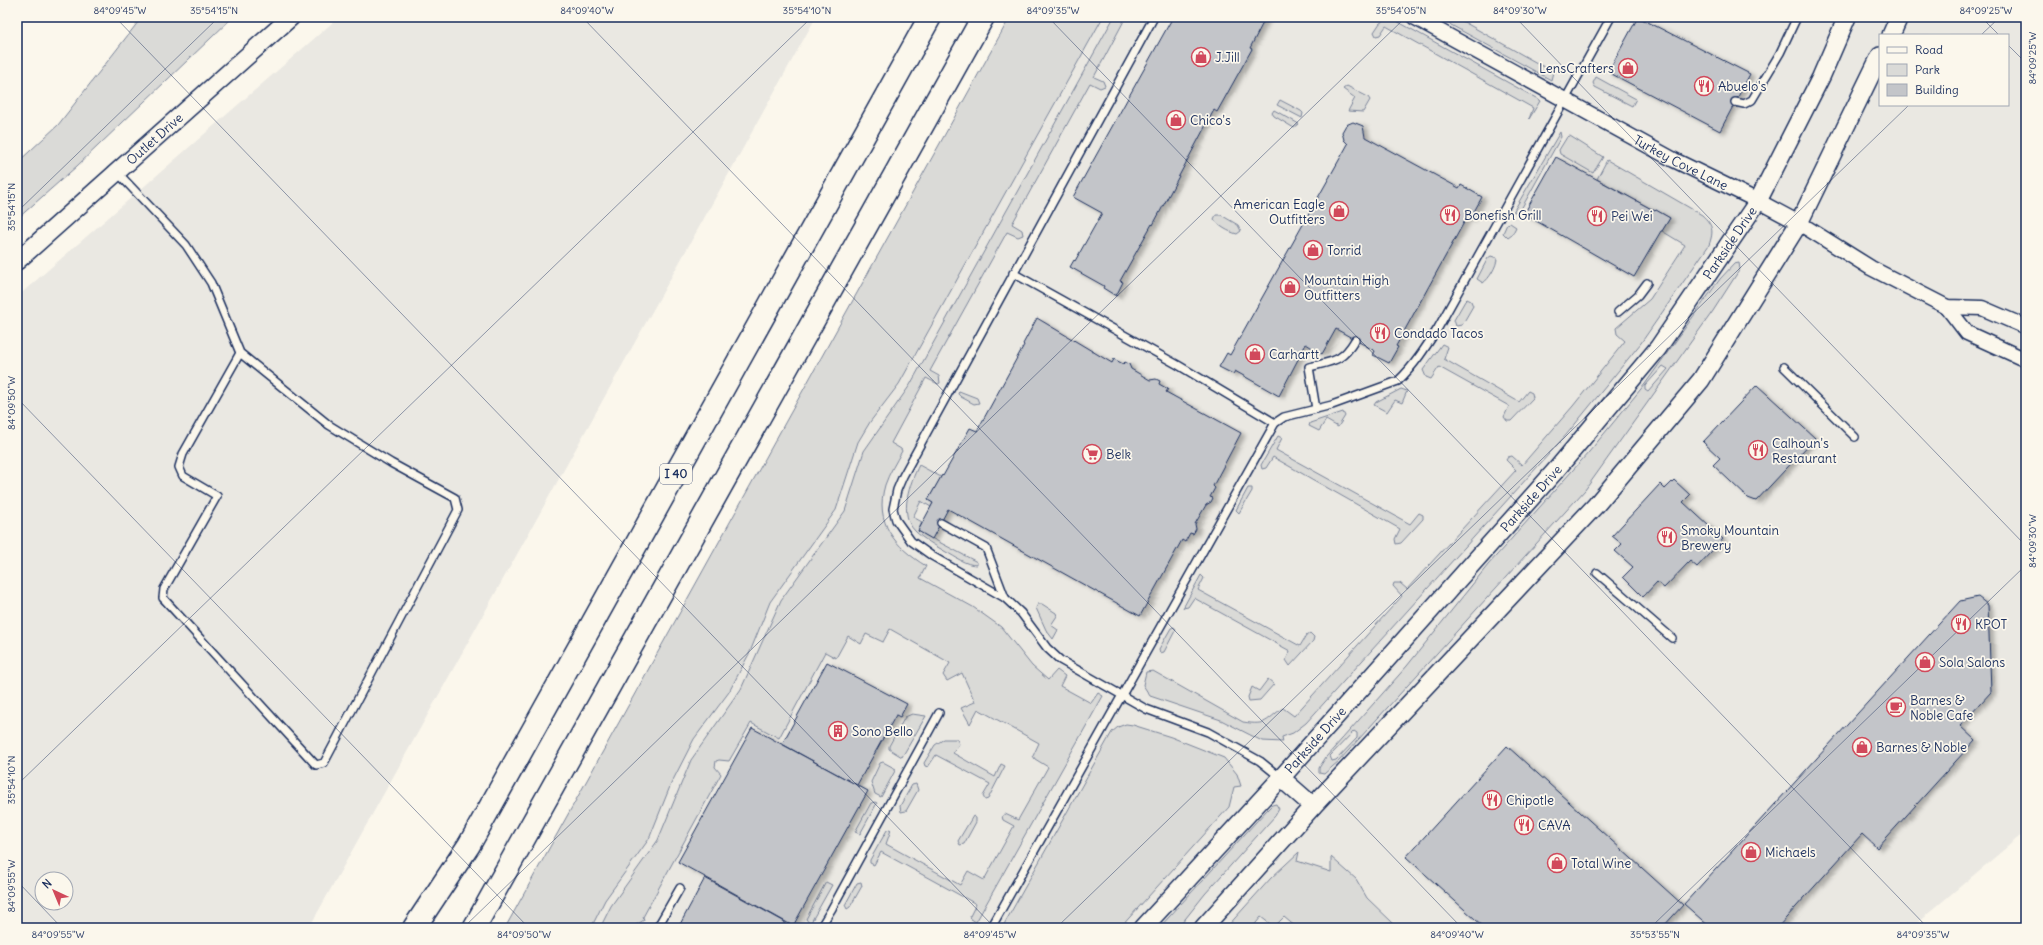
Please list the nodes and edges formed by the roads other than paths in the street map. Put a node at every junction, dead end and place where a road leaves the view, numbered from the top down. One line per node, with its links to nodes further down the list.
1 (291, 17): 14 (street, Outlet Drive)
2 (930, 17): 39 (highway, I 40)
3 (983, 17): 40 (highway)
4 (1154, 17): 18 (lane)
5 (1414, 17): 12 (street, Turkey Cove Lane)
6 (1611, 17): 12 (lane)
7 (1796, 17): 13 (lane)
8 (1847, 17): 15 (street, Parkside Drive)
9 (1898, 17): 10 (street)
10 (1890, 34)
11 (1879, 58): 16 (street)
12 (1565, 101): 15 (street, Turkey Cove Lane); 27 (lane)
13 (1735, 102)
14 (117, 172): 17 (street, Outlet Drive); 24 (lane)
15 (1758, 201): 16 (street, Turkey Cove Lane); 36 (street, Parkside Drive)
16 (1799, 223): 20 (street, Turkey Cove Lane); 37 (street)
17 (17, 261)
18 (1013, 273): 28 (lane); 32 (lane)
19 (1647, 283): 21 (lane)
20 (1947, 307): 22 (street, Turkey Cove Lane); 25 (street, Turkey Cove Lane)
21 (1618, 312)
22 (2026, 327)
23 (1355, 340): 27 (lane)
24 (240, 353): 24 (lane)
25 (2026, 360)
26 (1784, 367): 29 (lane)
27 (1316, 409): 28 (lane)
28 (1275, 423): 34 (lane)
29 (1855, 437)
30 (941, 523): 32 (lane)
31 (1597, 573): 33 (lane)
32 (1005, 598): 34 (lane)
33 (1672, 638)
34 (1122, 694): 36 (lane); 43 (lane)
35 (939, 713): 42 (lane)
36 (1281, 778): 37 (street); 44 (street, Parkside Drive)
37 (1313, 806): 45 (street)
38 (680, 888): 41 (lane)
39 (414, 928)
40 (474, 928)
41 (658, 928)
42 (820, 928)
43 (991, 928)
44 (1144, 928)
45 (1203, 928)

